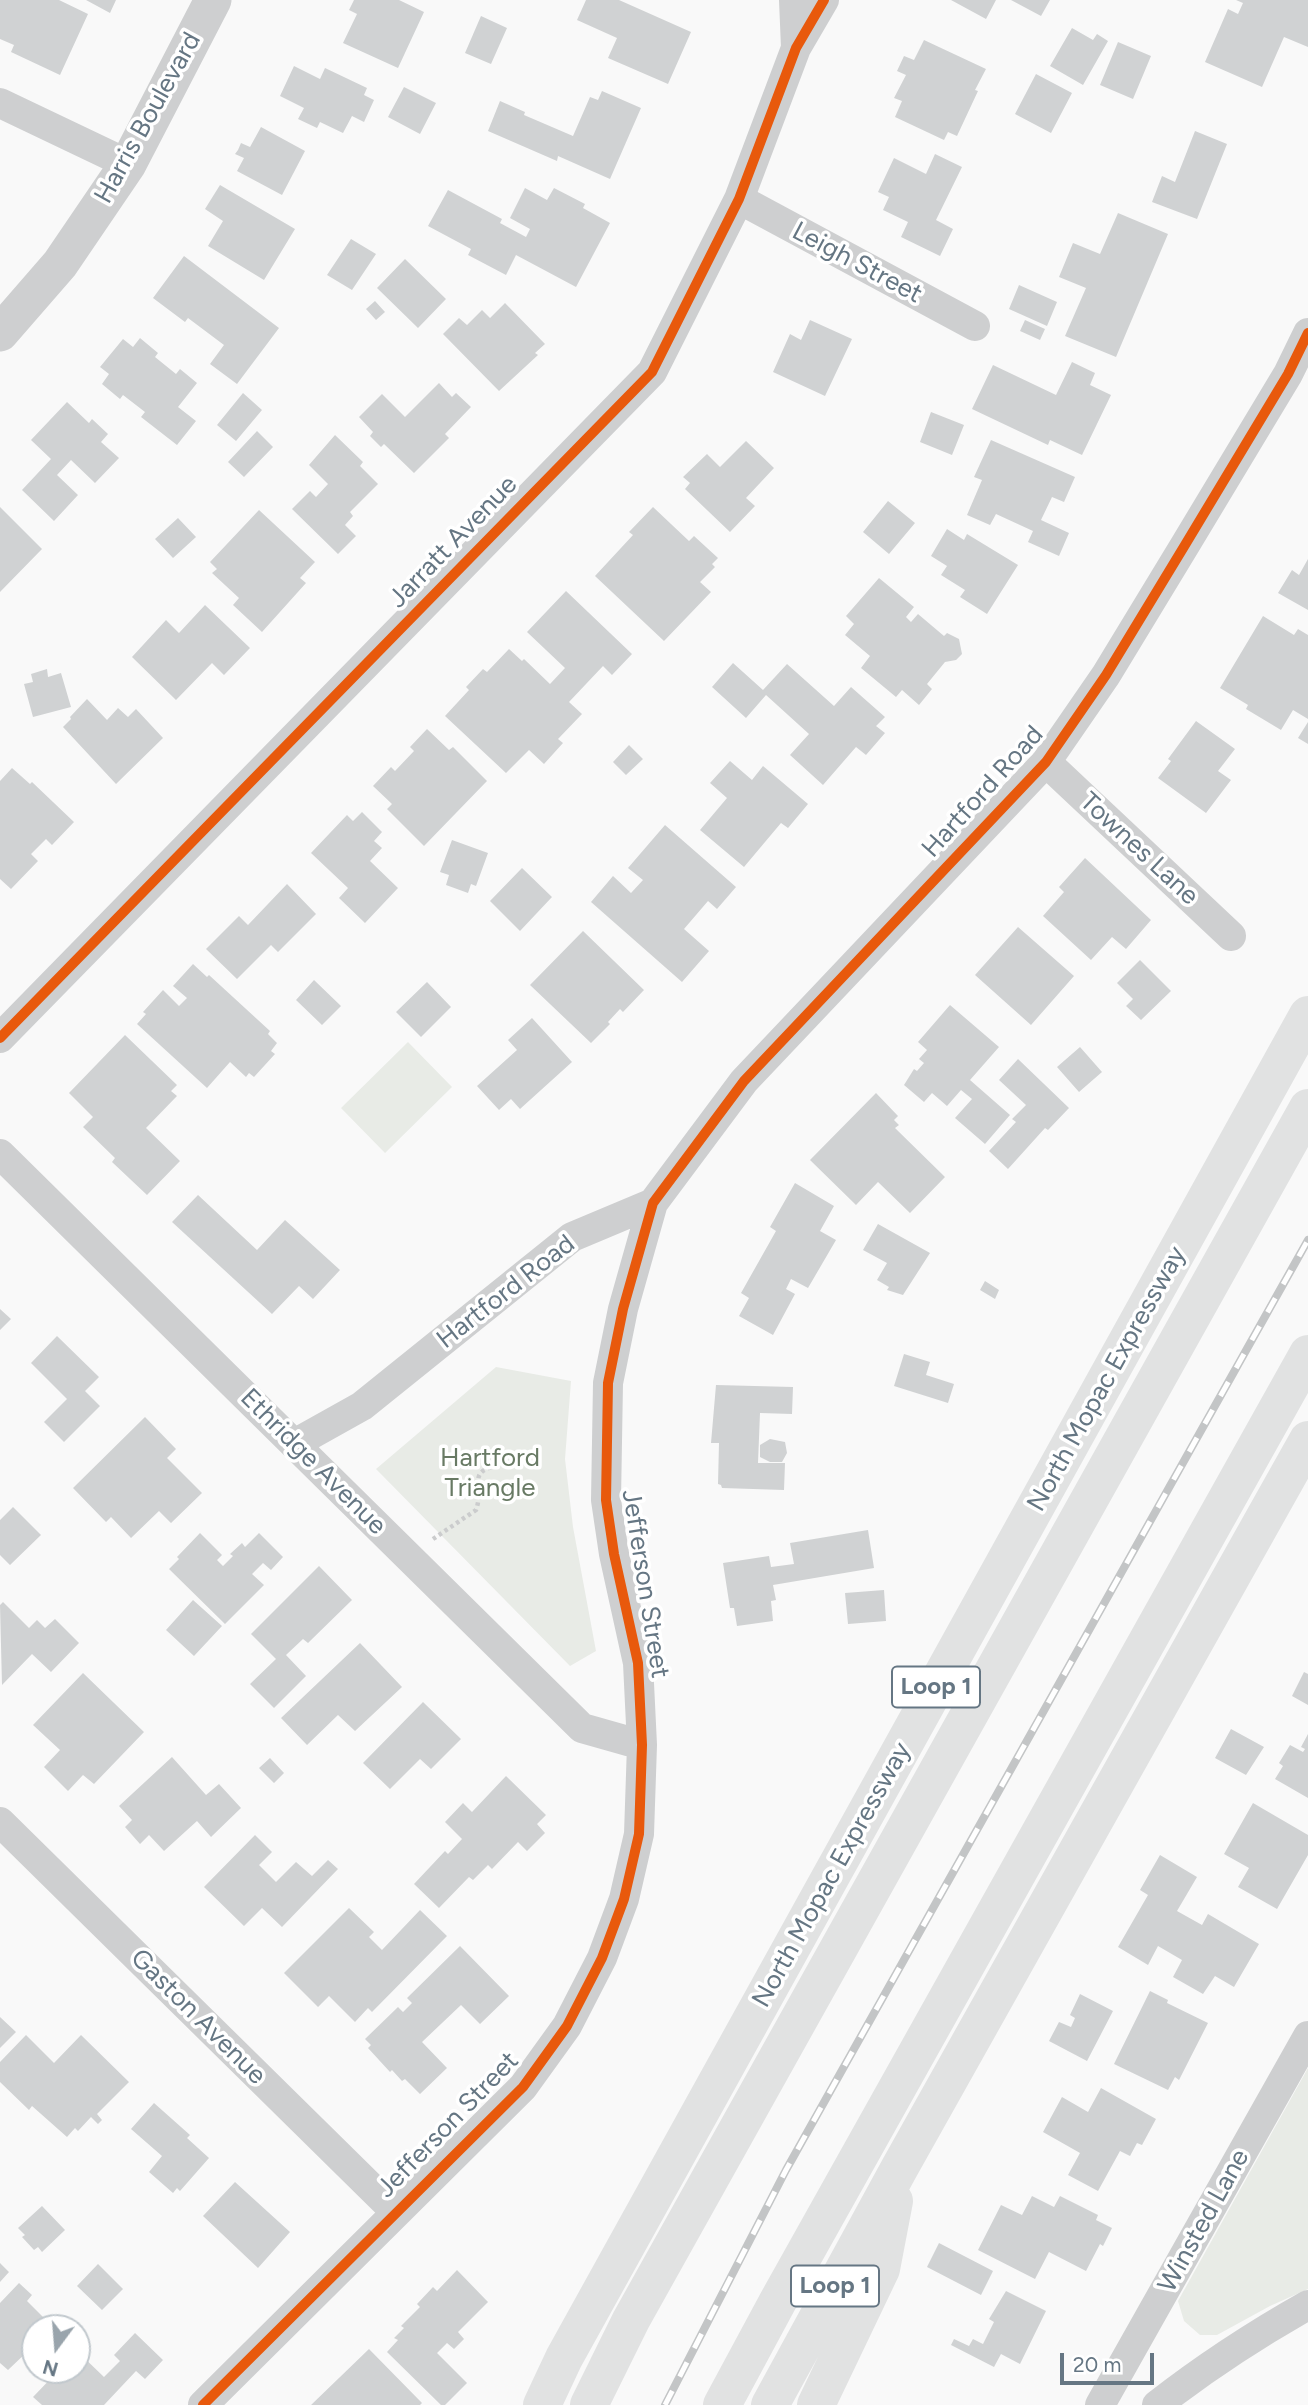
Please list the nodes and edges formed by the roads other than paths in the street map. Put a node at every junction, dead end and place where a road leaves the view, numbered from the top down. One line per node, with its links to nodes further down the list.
1 (213, 0): 6 (street, Harris Boulevard)
2 (794, 0): 4 (street)
3 (824, 0): 4 (street, Jarratt Avenue)
4 (796, 48): 7 (street, Jarratt Avenue)
5 (0, 103): 6 (street)
6 (128, 164): 9 (street, Harris Boulevard)
7 (739, 200): 8 (street, Leigh Street); 14 (street, Jarratt Avenue)
8 (975, 326)
9 (0, 333)
10 (1308, 333): 11 (street, Hartford Road)
11 (1046, 761): 12 (street, Townes Lane); 17 (street, Hartford Road)
12 (1231, 936)
13 (1308, 1015): 27 (highway, North Mopac Expressway / Loop 1)
14 (0, 1038)
15 (1308, 1108): 31 (highway)
16 (0, 1154): 20 (street, Ethridge Avenue)
17 (653, 1203): 20 (street, Hartford Road); 21 (street, Jefferson Street)
18 (1308, 1354): 32 (highway)
19 (1308, 1440): 24 (highway, Loop 1)
20 (294, 1444): 21 (street, Ethridge Avenue)
21 (642, 1745): 25 (street, Jefferson Street)
22 (0, 1822): 25 (street, Gaston Avenue)
23 (1308, 2036): 35 (street, Winsted Lane)
24 (900, 2168): 33 (highway, Loop 1); 34 (highway)
25 (396, 2212): 28 (street, Jefferson Street)
26 (1308, 2305): 36 (street)
27 (564, 2358): 29 (highway); 30 (highway, North Mopac Expressway / Loop 1)
28 (203, 2405)
29 (529, 2405)
30 (542, 2405)
31 (589, 2405)
32 (722, 2405)
33 (770, 2405)
34 (816, 2405)
35 (1100, 2405)
36 (1157, 2405)

